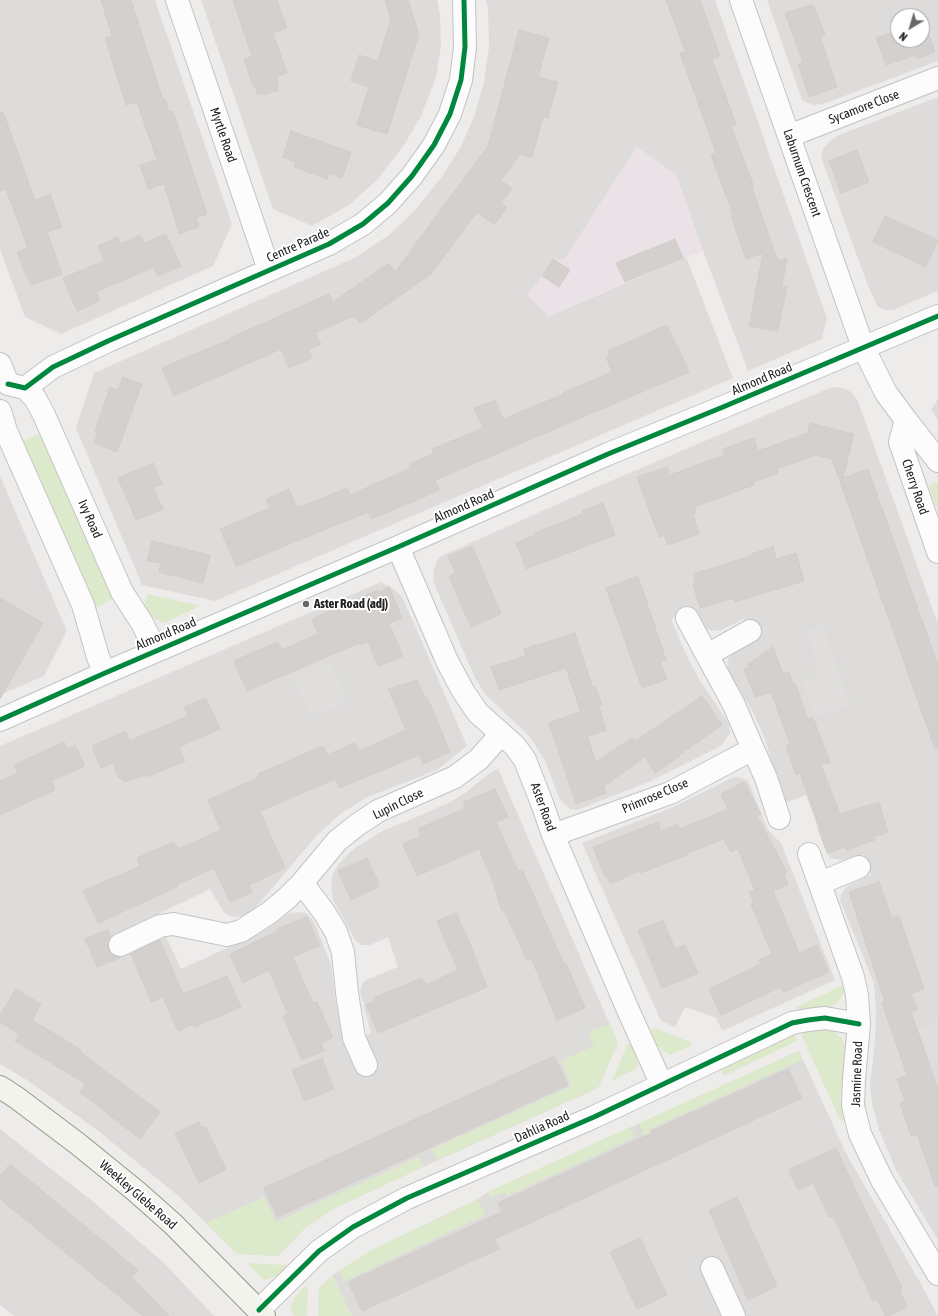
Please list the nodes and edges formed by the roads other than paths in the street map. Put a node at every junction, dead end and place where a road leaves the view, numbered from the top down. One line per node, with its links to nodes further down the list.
1 (177, 0): 6 (street, Myrtle Road)
2 (464, 0): 6 (street, Centre Parade)
3 (741, 0): 5 (street, Laburnum Crescent)
4 (938, 78): 5 (street, Sycamore Close)
5 (789, 136): 8 (street, Laburnum Crescent)
6 (269, 270): 9 (street, Centre Parade)
7 (938, 316): 8 (street, Almond Road)
8 (863, 347): 11 (street, Laburnum Crescent); 13 (street, Almond Road)
9 (8, 383): 17 (street, Ivy Road)
10 (0, 411): 19 (street)
11 (906, 420): 12 (street, Laburnum Crescent); 14 (street, Cherry Road)
12 (938, 461)
13 (398, 547): 17 (street, Almond Road); 21 (street, Aster Road)
14 (938, 552)
15 (686, 618): 18 (street)
16 (750, 631): 18 (street)
17 (156, 651): 19 (street, Almond Road)
18 (707, 655): 22 (street)
19 (105, 673): 20 (street, Almond Road)
20 (0, 720)
21 (501, 734): 24 (street, Aster Road); 27 (street, Lupin Close)
22 (753, 749): 23 (street); 24 (street, Primrose Close)
23 (779, 818)
24 (553, 835): 32 (street, Aster Road)
25 (809, 854): 28 (street, Jasmine Road)
26 (859, 867): 28 (street)
27 (302, 883): 29 (street, Lupin Close); 31 (street)
28 (820, 883): 30 (street, Jasmine Road)
29 (120, 945)
30 (859, 1024): 32 (street, Dahlia Road); 35 (street, Jasmine Road)
31 (366, 1064)
32 (662, 1085): 36 (street, Dahlia Road)
33 (0, 1087): 36 (street, Weekley Glebe Road)
34 (712, 1268): 37 (street)
35 (938, 1274)
36 (262, 1313)
37 (734, 1316)

